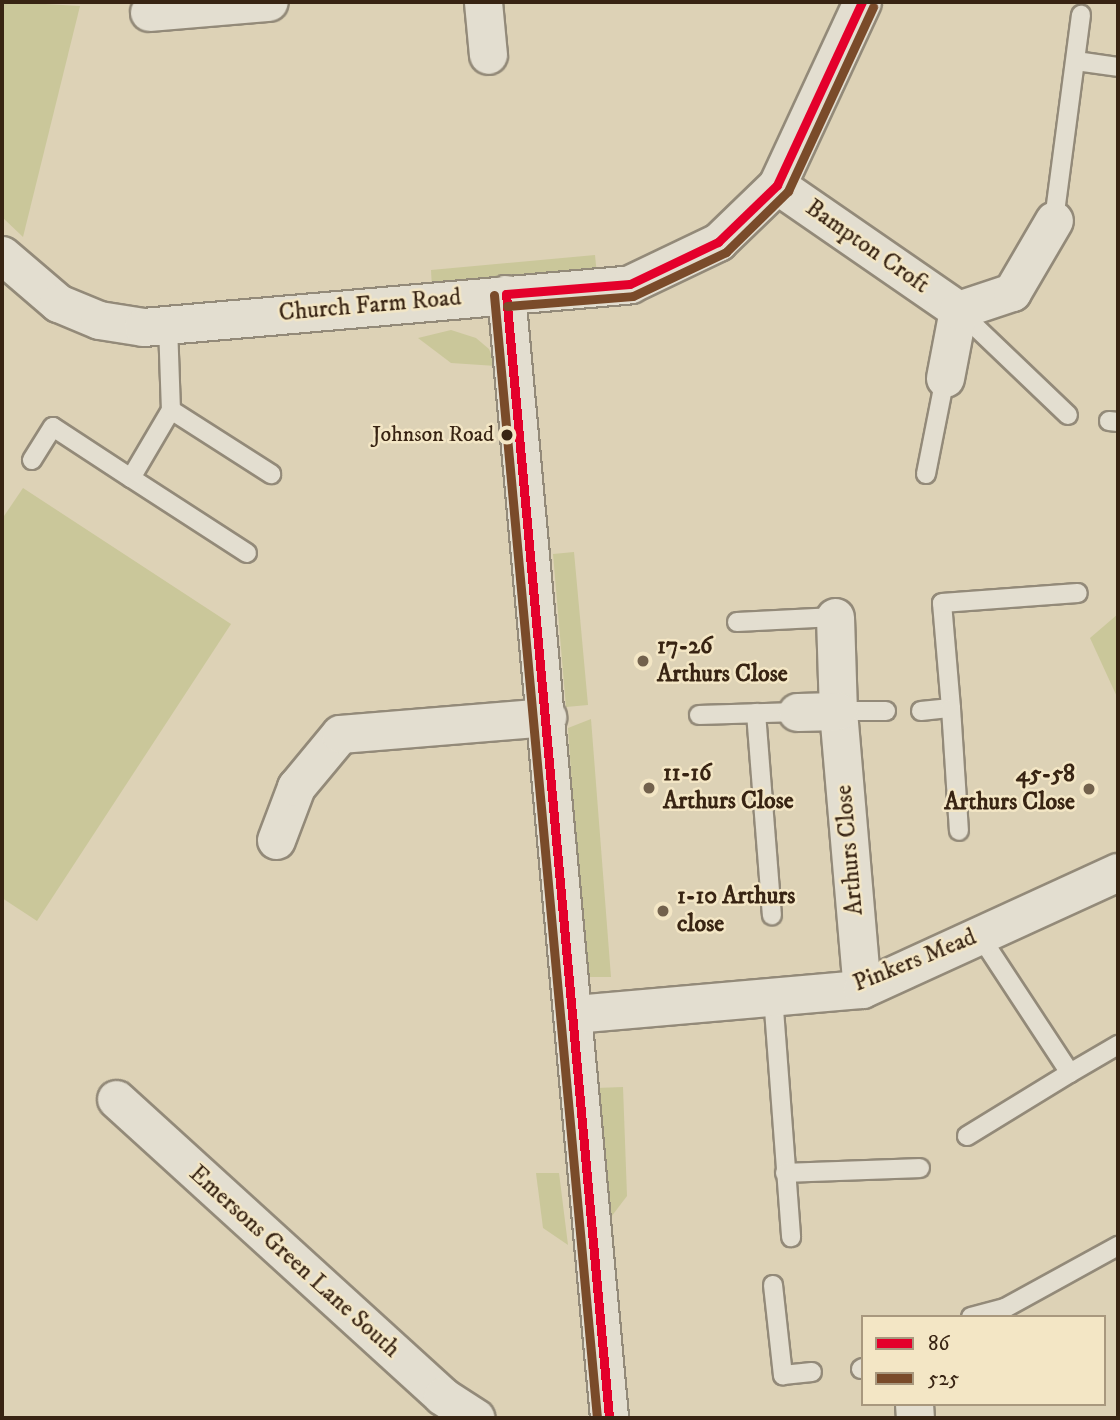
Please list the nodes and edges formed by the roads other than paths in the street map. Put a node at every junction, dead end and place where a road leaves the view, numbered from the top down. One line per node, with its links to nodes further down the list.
1 (268, 2): 4 (street)
2 (483, 2): 6 (street)
3 (848, 6): 9 (street, Church Farm Road)
4 (149, 12)
5 (1082, 15): 7 (lane)
6 (488, 55)
7 (1076, 61): 8 (lane); 10 (lane)
8 (1118, 67)
9 (777, 185): 12 (street, Church Farm Road); 13 (street, Bampton Croft)
10 (1055, 220): 13 (street)
11 (2, 255): 14 (street, Church Farm Road)
12 (506, 294): 14 (street, Church Farm Road); 33 (street)
13 (958, 310): 15 (street); 17 (lane)
14 (168, 324): 16 (lane)
15 (945, 378): 20 (lane)
16 (172, 410): 19 (lane); 21 (lane)
17 (1068, 415)
18 (32, 460): 21 (lane)
19 (271, 474)
20 (926, 474)
21 (131, 478): 22 (lane)
22 (247, 553)
23 (1078, 593): 26 (lane)
24 (835, 617): 25 (lane); 28 (street, Arthurs Close)
25 (737, 622)
26 (951, 708): 27 (lane); 34 (lane)
27 (921, 710)
28 (838, 711): 29 (lane); 30 (street); 39 (street, Arthurs Close)
29 (886, 711)
30 (797, 712): 31 (lane)
31 (756, 713): 32 (lane); 37 (lane)
32 (699, 715)
33 (547, 717): 35 (street); 41 (street)
34 (959, 831)
35 (276, 840)
36 (1118, 873): 38 (street, Pinkers Mead)
37 (772, 915)
38 (980, 936): 39 (street, Pinkers Mead); 43 (lane)
39 (862, 989): 40 (street, Pinkers Mead)
40 (773, 996): 41 (street, Pinkers Mead); 47 (lane)
41 (574, 1014): 54 (street)
42 (1118, 1045): 43 (lane)
43 (1070, 1073): 45 (lane)
44 (116, 1099): 53 (street, Emersons Green Lane South)
45 (967, 1136)
46 (920, 1168): 47 (lane)
47 (785, 1173): 48 (lane)
48 (791, 1237)
49 (1118, 1246): 51 (lane)
50 (773, 1285): 52 (lane)
51 (979, 1315)
52 (812, 1372)
53 (476, 1418)
54 (610, 1418)

